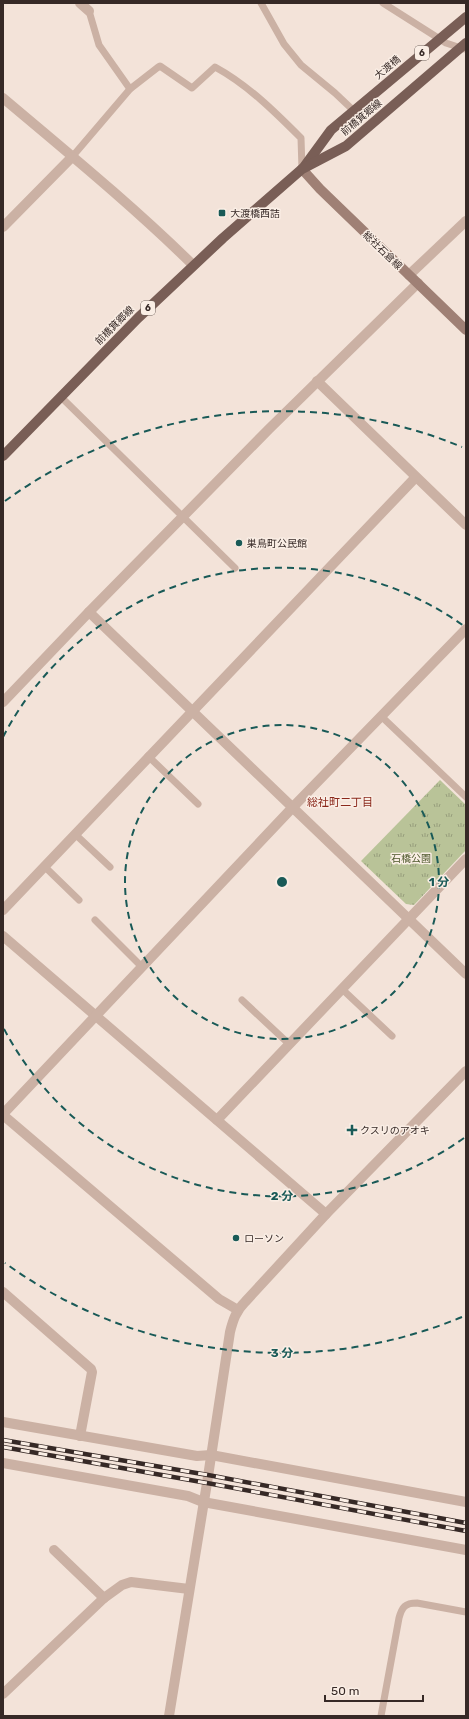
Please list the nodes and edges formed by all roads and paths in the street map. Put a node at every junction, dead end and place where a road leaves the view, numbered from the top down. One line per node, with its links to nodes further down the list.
1 (80, 3): 4 (street)
2 (261, 3): 11 (lane)
3 (383, 3): 7 (lane)
4 (89, 10): 8 (lane)
5 (466, 17): 9 (main road, 大渡橋 / 6)
6 (466, 43): 13 (main road, 前橋箕郷線 / 6)
7 (466, 49)
8 (130, 89): 12 (lane); 13 (lane)
9 (379, 90): 11 (main road, 前橋箕郷線 / 6)
10 (3, 98): 12 (street)
11 (354, 111): 13 (main road, 前橋箕郷線 / 6)
12 (72, 157): 15 (street); 16 (street)
13 (302, 169): 16 (main road, 前橋箕郷線 / 6); 17 (main road, 総社石倉線)
14 (466, 222): 17 (street)
15 (3, 227)
16 (193, 265): 21 (main road, 前橋箕郷線 / 6)
17 (410, 276): 18 (main road, 総社石倉線)
18 (418, 283): 19 (main road, 総社石倉線); 20 (street)
19 (466, 330)
20 (317, 381): 23 (street); 24 (street)
21 (60, 397): 22 (main road, 前橋箕郷線 / 6); 24 (lane)
22 (3, 456)
23 (415, 478): 25 (street); 30 (street)
24 (183, 517): 26 (lane); 27 (street)
25 (466, 526)
26 (235, 568)
27 (89, 612): 29 (street); 30 (street)
28 (466, 628): 31 (street)
29 (3, 702)
30 (192, 712): 32 (street); 35 (street)
31 (382, 717): 33 (lane); 35 (street)
32 (148, 756): 34 (lane); 36 (street)
33 (466, 797)
34 (198, 804)
35 (294, 807): 42 (street); 45 (street)
36 (75, 834): 38 (street); 39 (lane)
37 (466, 859): 42 (street)
38 (44, 866): 40 (lane); 41 (street)
39 (110, 867)
40 (79, 900)
41 (3, 910)
42 (408, 919): 46 (street); 47 (street)
43 (95, 920): 45 (lane)
44 (3, 936): 49 (street)
45 (142, 967): 49 (street)
46 (466, 974)
47 (342, 988): 50 (lane); 51 (street)
48 (242, 1000): 51 (lane)
49 (96, 1015): 53 (street); 54 (street)
50 (392, 1036)
51 (289, 1044): 54 (street)
52 (466, 1071): 55 (street)
53 (3, 1114): 57 (street)
54 (217, 1120): 55 (street)
55 (326, 1214): 57 (street)
56 (3, 1292): 59 (street)
57 (238, 1310): 60 (street)
58 (3, 1422): 59 (street)
59 (80, 1436): 60 (street)
60 (211, 1455): 62 (street); 63 (street)
61 (4, 1466): 62 (street)
62 (204, 1502): 65 (street); 66 (street)
63 (466, 1502)
64 (54, 1550): 67 (street)
65 (466, 1550)
66 (189, 1589): 67 (street); 70 (street)
67 (104, 1598): 69 (street)
68 (466, 1612): 71 (lane)
69 (3, 1694)
70 (169, 1716)
71 (380, 1716)

